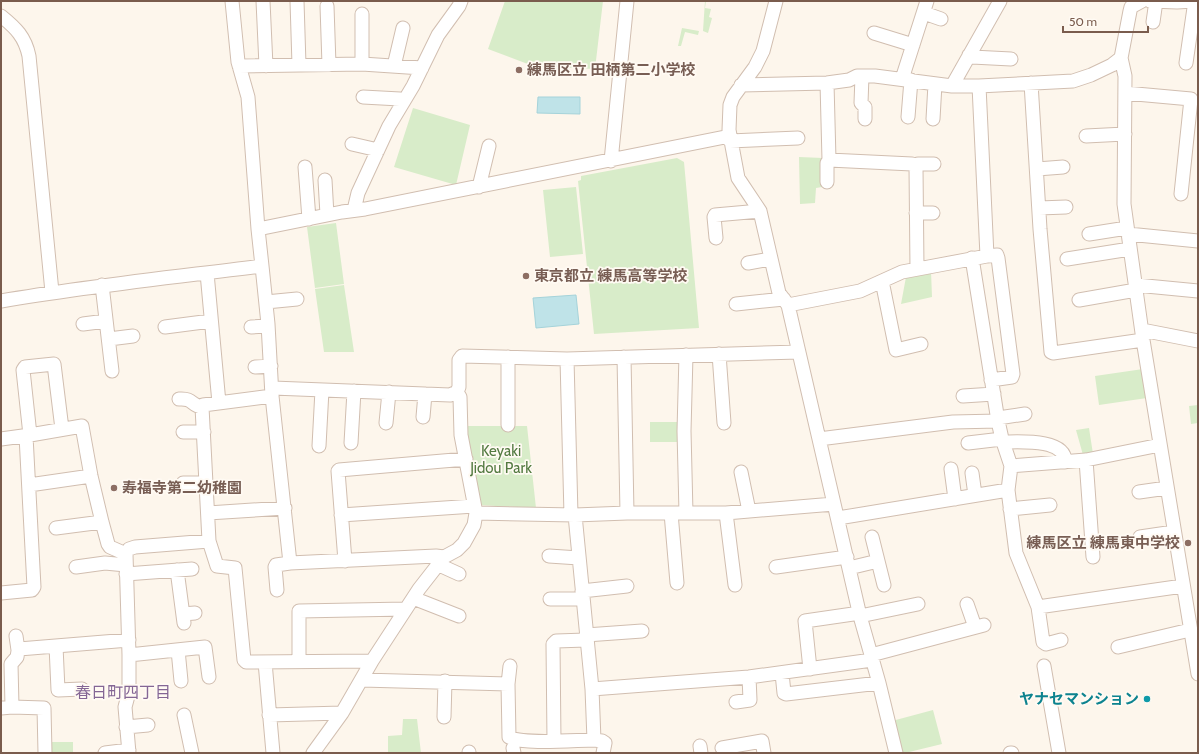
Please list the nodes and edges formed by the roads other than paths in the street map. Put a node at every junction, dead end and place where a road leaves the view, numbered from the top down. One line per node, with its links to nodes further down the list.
1 (232, 1): 28 (street)
2 (263, 1): 29 (street)
3 (297, 1): 26 (street)
4 (461, 1): 31 (street)
5 (627, 1): 55 (street)
6 (776, 1): 37 (street)
7 (1000, 1): 21 (street)
8 (1142, 1): 22 (street)
9 (1150, 1): 10 (street)
10 (1156, 1): 11 (street); 17 (street)
11 (1195, 1): 24 (street)
12 (924, 5): 16 (street); 20 (street)
13 (327, 6): 27 (street)
14 (362, 14): 25 (street)
15 (1, 16): 91 (street)
16 (941, 19)
17 (1153, 22)
18 (403, 28): 30 (street)
19 (874, 33): 20 (street)
20 (913, 45): 33 (street)
21 (969, 56): 23 (street); 38 (street)
22 (1121, 58): 35 (street); 40 (street)
23 (1011, 60)
24 (1186, 63)
25 (362, 64): 27 (street); 30 (street)
26 (299, 65): 27 (street); 29 (street)
27 (329, 65)
28 (239, 66): 29 (street); 73 (street)
29 (266, 66)
30 (394, 66): 31 (street)
31 (422, 68): 43 (street)
32 (862, 76): 33 (street); 34 (street); 45 (street)
33 (906, 80): 36 (street); 44 (street)
34 (827, 83): 37 (street); 54 (street)
35 (1031, 83): 39 (street); 60 (street)
36 (935, 84): 38 (street); 46 (street)
37 (741, 85): 50 (street)
38 (952, 86): 39 (street)
39 (979, 86): 79 (street)
40 (1125, 93): 42 (street); 47 (street)
41 (363, 97): 43 (street)
42 (1194, 99): 64 (street)
43 (404, 101): 53 (street)
44 (908, 117)
45 (865, 119)
46 (933, 119)
47 (1125, 134): 48 (street); 74 (street)
48 (1086, 136)
49 (798, 138): 50 (street)
50 (730, 139): 55 (street); 68 (street)
51 (352, 144): 53 (street)
52 (489, 146): 63 (street)
53 (378, 150): 67 (street)
54 (829, 160): 57 (street); 62 (street)
55 (611, 161): 63 (street)
56 (934, 164): 57 (street)
57 (915, 166): 69 (street)
58 (1063, 167): 60 (street)
59 (305, 168): 72 (street)
60 (1037, 170): 66 (street)
61 (325, 180): 71 (street)
62 (827, 182)
63 (479, 187): 67 (street)
64 (1181, 194)
65 (1066, 207): 66 (street)
66 (1039, 208): 104 (street)
67 (354, 210): 71 (street)
68 (760, 210): 76 (street); 81 (street)
69 (916, 212): 70 (street); 85 (street)
70 (933, 213)
71 (327, 215): 72 (street)
72 (309, 219): 73 (street)
73 (258, 229): 84 (street)
74 (1128, 231): 75 (street); 77 (street); 78 (street)
75 (1089, 234)
76 (716, 238)
77 (1198, 241)
78 (1130, 249): 82 (street); 89 (street)
79 (987, 256): 80 (street); 118 (street)
80 (972, 258): 85 (street); 118 (street)
81 (772, 259): 83 (street); 96 (street)
82 (1067, 259)
83 (748, 263)
84 (262, 266): 86 (street); 95 (street)
85 (917, 269): 87 (street)
86 (207, 273): 88 (street); 99 (street)
87 (882, 281): 96 (street); 108 (street)
88 (102, 285): 91 (street); 98 (street)
89 (1136, 288): 90 (street); 93 (street); 104 (street)
90 (1198, 291)
91 (52, 292): 94 (street)
92 (296, 299): 95 (street)
93 (1079, 300)
94 (1, 302)
95 (266, 302): 101 (street)
96 (786, 302): 97 (street); 109 (street)
97 (736, 304)
98 (106, 321): 100 (street); 106 (street)
99 (211, 321): 102 (street); 128 (street)
100 (83, 324)
101 (268, 326): 103 (street); 115 (street)
102 (165, 327)
103 (251, 327)
104 (1143, 335): 107 (street); 145 (street)
105 (133, 336): 106 (street)
106 (109, 339): 117 (street)
107 (1198, 341)
108 (921, 344)
109 (799, 352): 110 (street); 140 (street)
110 (720, 354): 111 (street); 134 (street)
111 (686, 355): 113 (street); 172 (street)
112 (508, 357): 114 (street); 123 (street); 135 (street)
113 (624, 358): 114 (street); 170 (street)
114 (567, 359): 175 (street)
115 (271, 366): 116 (street); 121 (street)
116 (255, 367)
117 (112, 371)
118 (991, 380): 125 (street)
119 (322, 390): 120 (street); 121 (street); 146 (street)
120 (354, 391): 122 (street); 143 (street)
121 (272, 392): 128 (street); 165 (street)
122 (389, 392): 124 (street); 133 (street)
123 (457, 392): 124 (street); 147 (street)
124 (425, 394): 131 (street)
125 (994, 394): 126 (street); 132 (street)
126 (963, 396)
127 (179, 399): 129 (street)
128 (219, 403): 129 (street)
129 (202, 408): 138 (street)
130 (1025, 414): 132 (street)
131 (423, 417)
132 (998, 419): 140 (street); 142 (street)
133 (386, 423)
134 (724, 423)
135 (508, 425)
136 (62, 429): 139 (street); 139 (street); 154 (street)
137 (183, 432): 138 (street)
138 (204, 432): 156 (street)
139 (28, 436): 141 (street); 157 (street)
140 (819, 438): 163 (street)
141 (1, 439)
142 (1003, 441): 144 (street); 149 (street); 150 (street)
143 (351, 443)
144 (968, 443)
145 (1160, 445): 148 (street); 158 (street)
146 (319, 446)
147 (466, 459): 167 (street); 174 (street)
148 (1086, 460): 149 (street); 184 (street)
149 (1065, 462): 150 (street)
150 (1011, 466): 159 (street)
151 (951, 469): 162 (street)
152 (741, 472): 168 (street)
153 (972, 473): 161 (street)
154 (91, 476): 157 (street); 177 (street)
155 (183, 483): 156 (street)
156 (206, 483): 169 (street)
157 (29, 485): 203 (street)
158 (1167, 488): 160 (street); 179 (street)
159 (1008, 490): 161 (street); 166 (street)
160 (1139, 492)
161 (975, 495): 162 (street)
162 (955, 499): 176 (street)
163 (834, 504): 168 (street); 176 (street)
164 (1050, 505): 166 (street)
165 (285, 508): 169 (street); 190 (street)
166 (1010, 508): 209 (street)
167 (475, 509): 174 (street); 175 (street); 187 (street)
168 (749, 512): 173 (street)
169 (208, 513): 182 (street)
170 (627, 513): 171 (street); 175 (street)
171 (671, 513): 172 (street); 197 (street)
172 (686, 513): 173 (street)
173 (726, 513): 198 (street)
174 (341, 515): 186 (street)
175 (573, 515): 185 (street)
176 (838, 518): 189 (street)
177 (102, 522): 178 (street); 191 (street)
178 (56, 528)
179 (1174, 532): 180 (street); 201 (street)
180 (1140, 536)
181 (872, 537): 188 (street)
182 (209, 541): 191 (street); 227 (street)
183 (549, 556): 185 (street)
184 (1093, 557)
185 (579, 558): 204 (street)
186 (345, 561): 187 (street); 190 (street)
187 (440, 561): 196 (street); 206 (street)
188 (878, 561): 189 (street); 199 (street)
189 (848, 562): 193 (street); 211 (street)
190 (290, 563): 202 (street)
191 (126, 564): 192 (street); 195 (street); 218 (street)
192 (76, 567)
193 (776, 567)
194 (192, 569): 195 (street)
195 (178, 570): 213 (street)
196 (460, 574)
197 (677, 583)
198 (735, 585)
199 (884, 585)
200 (627, 586): 204 (street)
201 (1183, 586): 209 (street); 210 (street)
202 (277, 590)
203 (1, 594)
204 (582, 595): 205 (street); 217 (street)
205 (550, 599)
206 (409, 604): 212 (street); 226 (street); 228 (street)
207 (918, 604): 211 (street)
208 (967, 604): 225 (street)
209 (1038, 607): 219 (street)
210 (1192, 611): 214 (street)
211 (860, 615): 225 (street); 231 (street)
212 (459, 616)
213 (187, 617)
214 (1190, 630): 221 (street); 233 (street)
215 (642, 631): 217 (street)
216 (16, 636): 222 (street)
217 (586, 637): 242 (street); 253 (street)
218 (129, 640): 220 (street); 224 (street)
219 (1061, 640)
220 (56, 646): 222 (street); 243 (street)
221 (1118, 647)
222 (18, 650): 236 (street)
223 (178, 650): 224 (street); 234 (street); 238 (street)
224 (129, 655): 251 (street)
225 (872, 658): 231 (street); 240 (street)
226 (372, 661): 228 (street); 237 (street)
227 (265, 662): 228 (street); 248 (street)
228 (299, 662)
229 (510, 666): 241 (street)
230 (1044, 666): 265 (street)
231 (810, 669): 232 (street)
232 (782, 673): 235 (street); 240 (street)
233 (1198, 674)
234 (209, 677)
235 (749, 677): 242 (street); 244 (street)
236 (6, 680): 245 (street)
237 (362, 680): 239 (street); 246 (street)
238 (181, 681)
239 (445, 682): 241 (street); 249 (street)
240 (879, 683): 264 (street)
241 (508, 684): 253 (street)
242 (592, 689): 252 (street)
243 (82, 690)
244 (736, 702)
245 (6, 707): 257 (street)
246 (342, 713): 248 (street); 261 (street)
247 (184, 715): 259 (street)
248 (269, 715): 260 (street)
249 (444, 717)
250 (148, 725): 251 (street)
251 (126, 727): 256 (street)
252 (594, 740): 253 (street); 262 (street)
253 (554, 742)
254 (722, 748): 255 (street)
255 (740, 749): 263 (street)
256 (129, 752): 258 (street)
257 (45, 753)
258 (105, 753)
259 (192, 753)
260 (273, 753)
261 (314, 753)
262 (603, 753)
263 (764, 753)
264 (896, 753)
265 (1059, 753)

